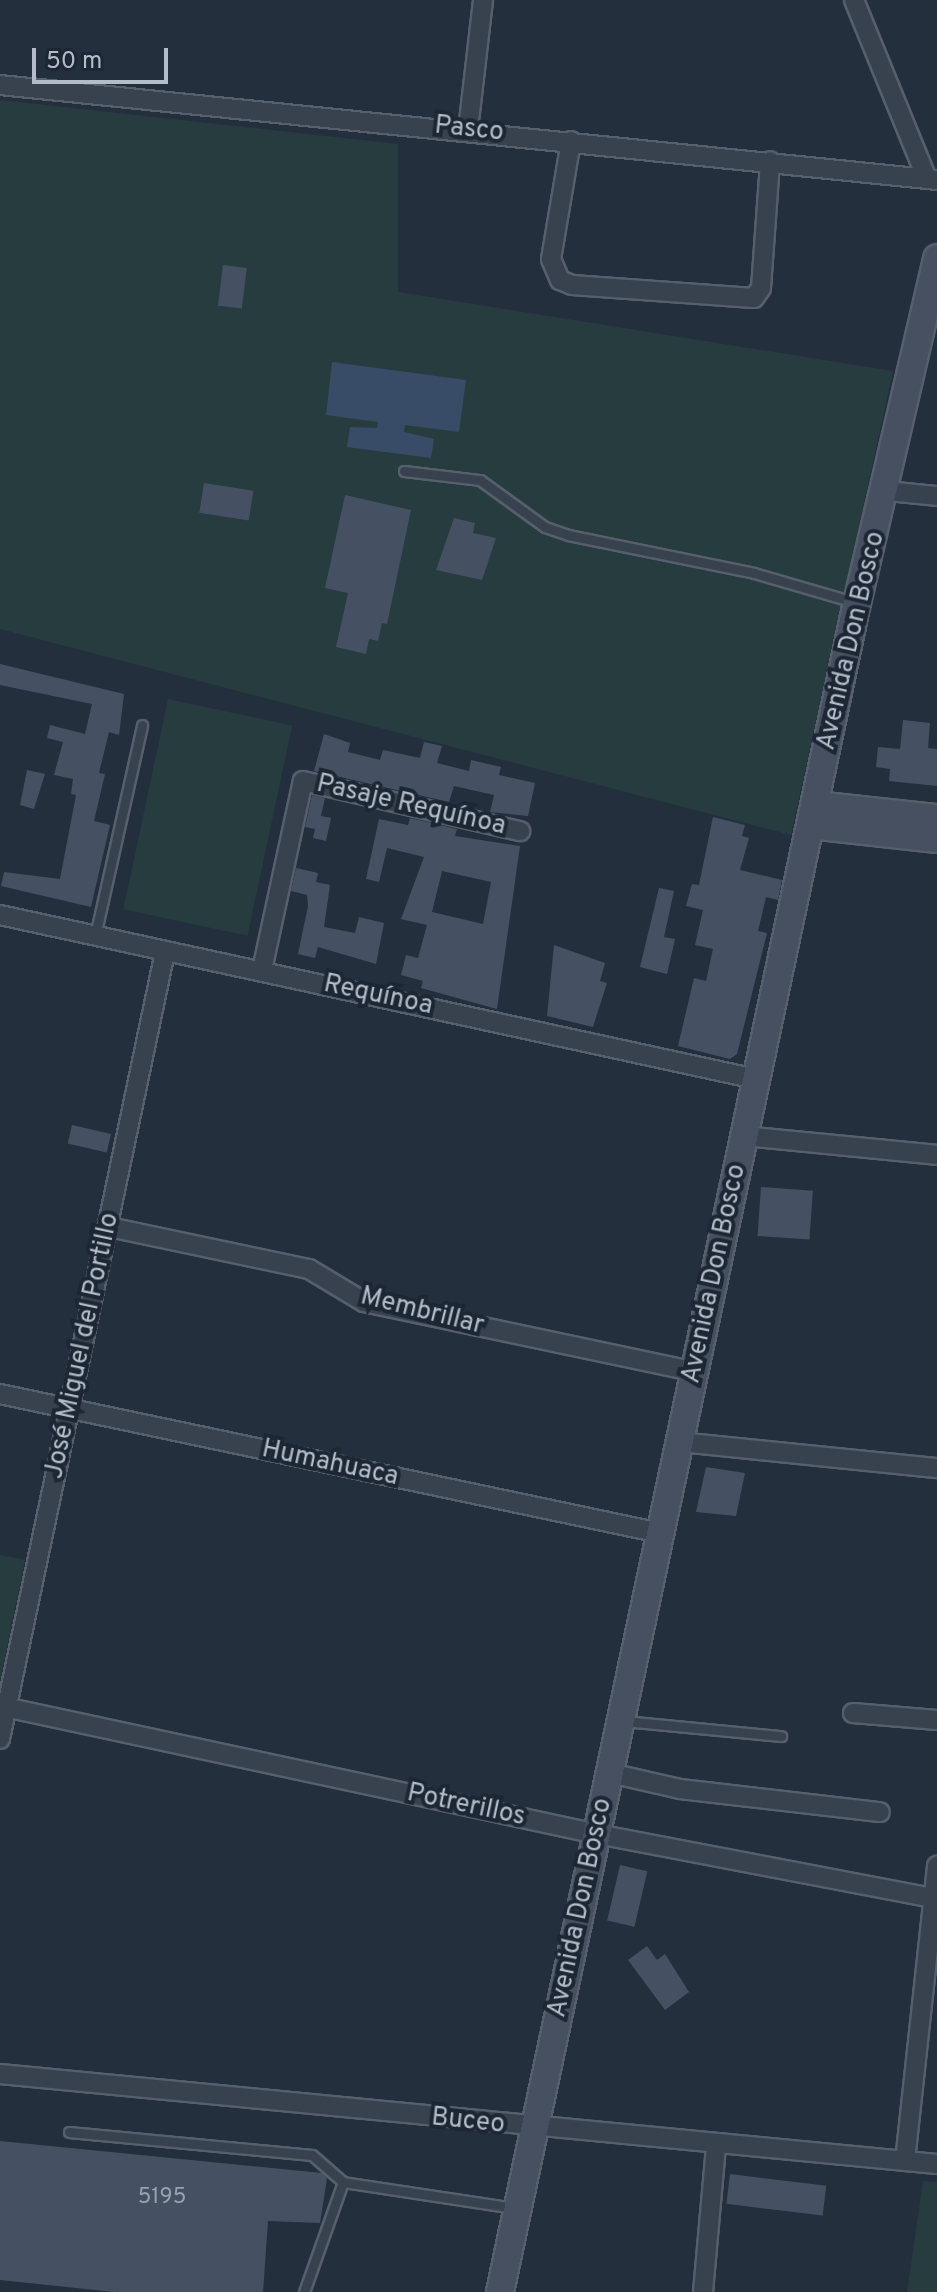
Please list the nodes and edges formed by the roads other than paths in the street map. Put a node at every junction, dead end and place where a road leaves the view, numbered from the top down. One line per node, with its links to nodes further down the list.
1 (483, 0): 4 (street)
2 (854, 0): 7 (street)
3 (0, 85): 4 (street, Pasco)
4 (468, 130): 5 (street, Pasco)
5 (571, 141): 6 (street, Pasco); 6 (street)
6 (770, 161): 7 (street, Pasco)
7 (932, 180)
8 (937, 258): 10 (main road, Avenida Don Bosco)
9 (404, 471): 12 (lane)
10 (887, 491): 11 (street); 12 (main road, Avenida Don Bosco)
11 (937, 496)
12 (857, 603): 14 (main road, Avenida Don Bosco)
13 (142, 725): 19 (lane)
14 (812, 815): 15 (main road); 17 (main road); 22 (main road, Avenida Don Bosco)
15 (937, 818)
16 (520, 831): 21 (street, Pasaje Requínoa)
17 (937, 839)
18 (0, 915): 19 (street, Requínoa)
19 (95, 936): 20 (street, Requínoa)
20 (165, 952): 21 (street, Requínoa); 25 (street, José Miguel del Portillo)
21 (262, 970): 22 (street, Requínoa)
22 (756, 1079): 23 (main road, Avenida Don Bosco)
23 (744, 1136): 24 (street); 26 (main road, Avenida Don Bosco)
24 (937, 1155)
25 (109, 1227): 26 (street, Membrillar); 28 (street, José Miguel del Portillo)
26 (695, 1372): 29 (main road, Avenida Don Bosco)
27 (0, 1394): 28 (street, Humahuaca)
28 (67, 1409): 31 (street, Humahuaca); 32 (street, José Miguel del Portillo)
29 (680, 1442): 30 (street); 31 (main road, Avenida Don Bosco)
30 (937, 1468)
31 (660, 1533): 34 (main road, Avenida Don Bosco)
32 (4, 1707): 37 (street, José Miguel del Portillo); 40 (street, Potrerillos)
33 (853, 1713): 35 (street)
34 (621, 1720): 36 (lane); 38 (main road, Avenida Don Bosco)
35 (937, 1720)
36 (781, 1736)
37 (0, 1739)
38 (610, 1773): 39 (street); 40 (main road, Avenida Don Bosco)
39 (880, 1812)
40 (597, 1834): 42 (street, Potrerillos); 45 (main road, Avenida Don Bosco)
41 (937, 1866): 42 (street)
42 (934, 1898): 43 (street)
43 (930, 2010): 48 (street)
44 (0, 2074): 45 (street, Buceo)
45 (535, 2129): 47 (street, Buceo); 51 (main road, Avenida Don Bosco)
46 (69, 2132): 50 (lane)
47 (716, 2147): 48 (street, Buceo); 54 (street)
48 (905, 2161): 49 (street, Buceo)
49 (937, 2164)
50 (343, 2182): 51 (lane); 52 (lane)
51 (518, 2209): 53 (main road, Avenida Don Bosco)
52 (304, 2292)
53 (500, 2292)
54 (703, 2292)

